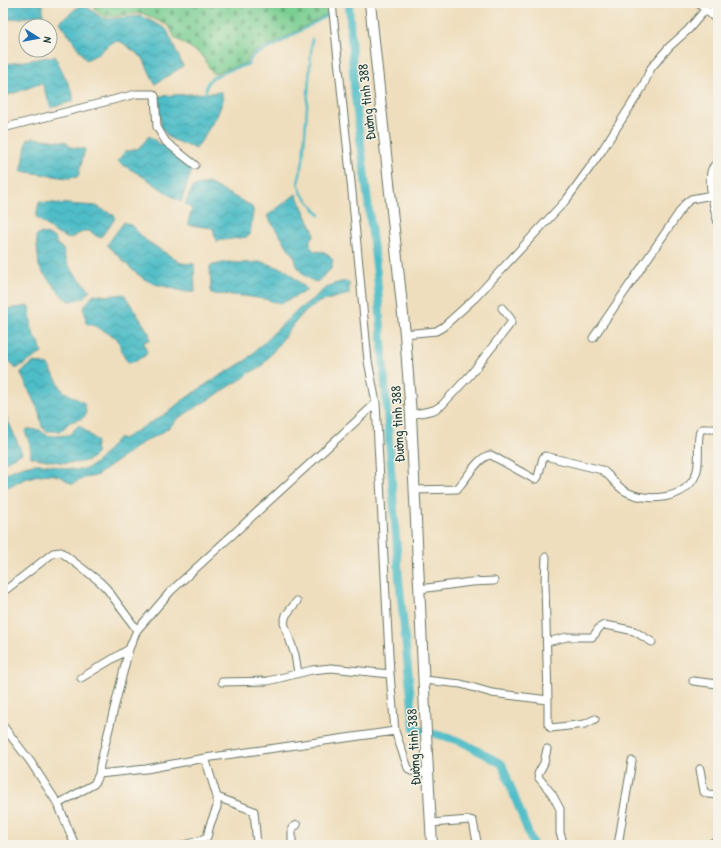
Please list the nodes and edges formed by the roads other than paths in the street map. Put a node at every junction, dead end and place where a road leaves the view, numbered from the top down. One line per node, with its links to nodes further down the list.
1 (332, 3): 15 (street)
2 (370, 3): 13 (main road, Đường tỉnh 388)
3 (698, 3): 5 (street)
4 (718, 6): 5 (street)
5 (707, 12): 6 (street); 13 (street)
6 (718, 21)
7 (3, 128): 9 (street)
8 (718, 162): 10 (street)
9 (194, 165)
10 (712, 195): 11 (street); 14 (street)
11 (718, 223)
12 (502, 308): 16 (street)
13 (405, 334): 16 (main road, Đường tỉnh 388)
14 (593, 338)
15 (376, 403): 24 (street); 29 (street)
16 (411, 415): 18 (main road, Đường tỉnh 388)
17 (718, 428): 18 (street)
18 (415, 490): 21 (main road, Đường tỉnh 388)
19 (546, 557): 25 (street)
20 (494, 581): 21 (street)
21 (420, 589): 31 (main road, Đường tỉnh 388)
22 (3, 592): 24 (street)
23 (297, 601): 28 (street)
24 (136, 630): 27 (street)
25 (547, 642): 26 (street); 35 (street)
26 (652, 642)
27 (129, 649): 30 (street); 44 (street)
28 (298, 673): 29 (street); 33 (street)
29 (390, 674): 38 (street)
30 (80, 678)
31 (424, 680): 35 (street); 43 (main road, Đường tỉnh 388)
32 (693, 681): 34 (street)
33 (222, 682)
34 (718, 684)
35 (548, 700): 36 (street)
36 (595, 719)
37 (3, 726): 47 (street)
38 (395, 731): 40 (street); 43 (street)
39 (548, 749): 57 (street)
40 (205, 758): 44 (street); 46 (street)
41 (632, 761): 58 (street)
42 (700, 769): 45 (street)
43 (428, 773): 48 (main road, Đường tỉnh 388)
44 (99, 774): 47 (street)
45 (718, 796)
46 (217, 797): 53 (street); 54 (street)
47 (58, 804): 52 (street)
48 (431, 823): 50 (street); 56 (main road, Đường tỉnh 388)
49 (297, 825): 55 (street)
50 (477, 842)
51 (718, 842): 59 (main road)
52 (75, 845)
53 (183, 845)
54 (257, 845)
55 (292, 845)
56 (432, 845)
57 (564, 845)
58 (618, 845)
59 (710, 845)

